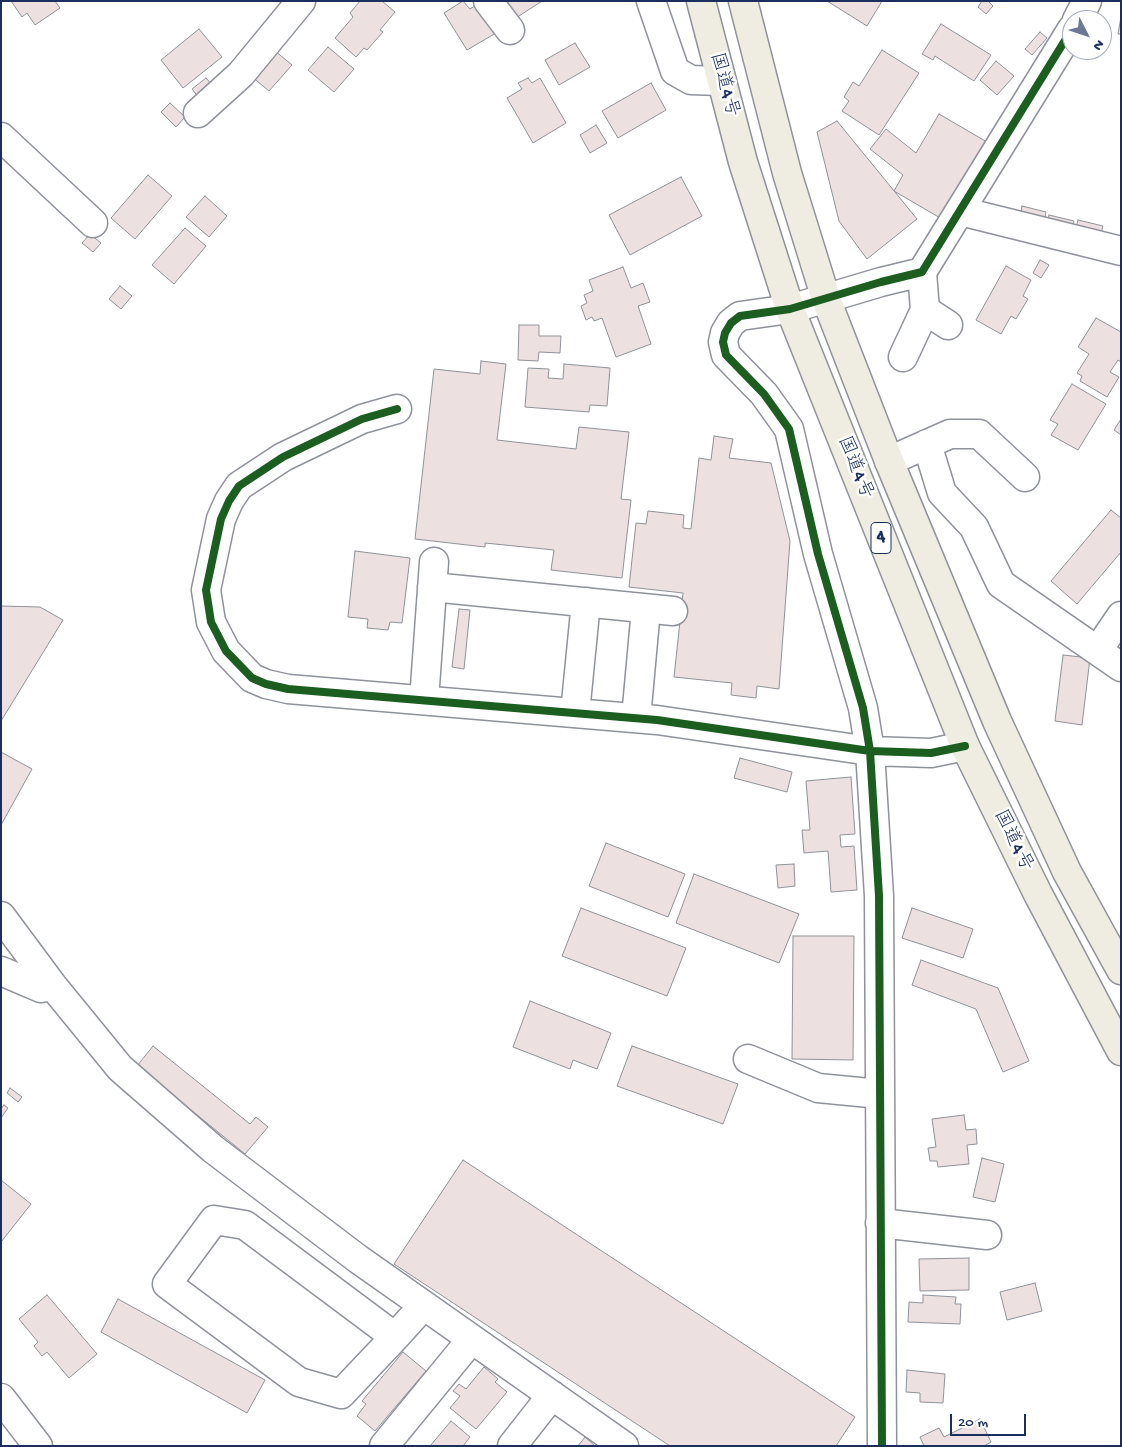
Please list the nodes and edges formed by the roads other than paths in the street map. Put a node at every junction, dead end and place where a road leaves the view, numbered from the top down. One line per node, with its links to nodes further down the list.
1 (300, 1): 9 (street)
2 (488, 1): 6 (street)
3 (651, 1): 8 (street)
4 (701, 1): 8 (highway, 国道4号 / 4)
5 (743, 1): 15 (highway, 国道4号 / 4)
6 (510, 30)
7 (1062, 45): 11 (street)
8 (721, 81): 16 (highway, 国道4号 / 4)
9 (198, 113)
10 (1, 137): 12 (street)
11 (960, 211): 13 (street); 14 (street)
12 (93, 224)
13 (1121, 251)
14 (922, 272): 15 (street); 17 (street)
15 (826, 299): 16 (street); 22 (highway, 国道4号 / 4)
16 (790, 309): 31 (highway, 国道4号 / 4); 32 (street)
17 (925, 310): 18 (street); 19 (street)
18 (948, 325)
19 (903, 357)
20 (397, 409): 28 (street)
21 (927, 444): 22 (street); 23 (street); 26 (street)
22 (889, 461): 34 (highway, 国道4号 / 4)
23 (1025, 477)
24 (586, 602): 28 (street); 29 (street); 30 (street)
25 (1121, 616): 26 (street)
26 (1098, 650): 27 (street)
27 (1121, 667)
28 (424, 700): 29 (street)
29 (575, 713): 30 (street)
30 (636, 718): 32 (street)
31 (965, 746): 32 (street); 37 (highway, 国道4号 / 4)
32 (870, 751): 39 (street)
33 (1, 916): 36 (street)
34 (1121, 970)
35 (1, 971): 36 (street)
36 (54, 986): 42 (street)
37 (1121, 1051)
38 (748, 1059): 39 (street)
39 (880, 1094): 40 (street)
40 (880, 1222): 41 (street); 51 (street)
41 (987, 1235)
42 (423, 1306): 43 (street); 44 (street)
43 (394, 1337): 43 (street)
44 (471, 1340): 45 (street); 48 (street)
45 (552, 1395): 49 (street); 50 (street)
46 (1, 1398): 47 (street)
47 (38, 1446)
48 (384, 1446)
49 (512, 1446)
50 (624, 1446)
51 (882, 1446)

